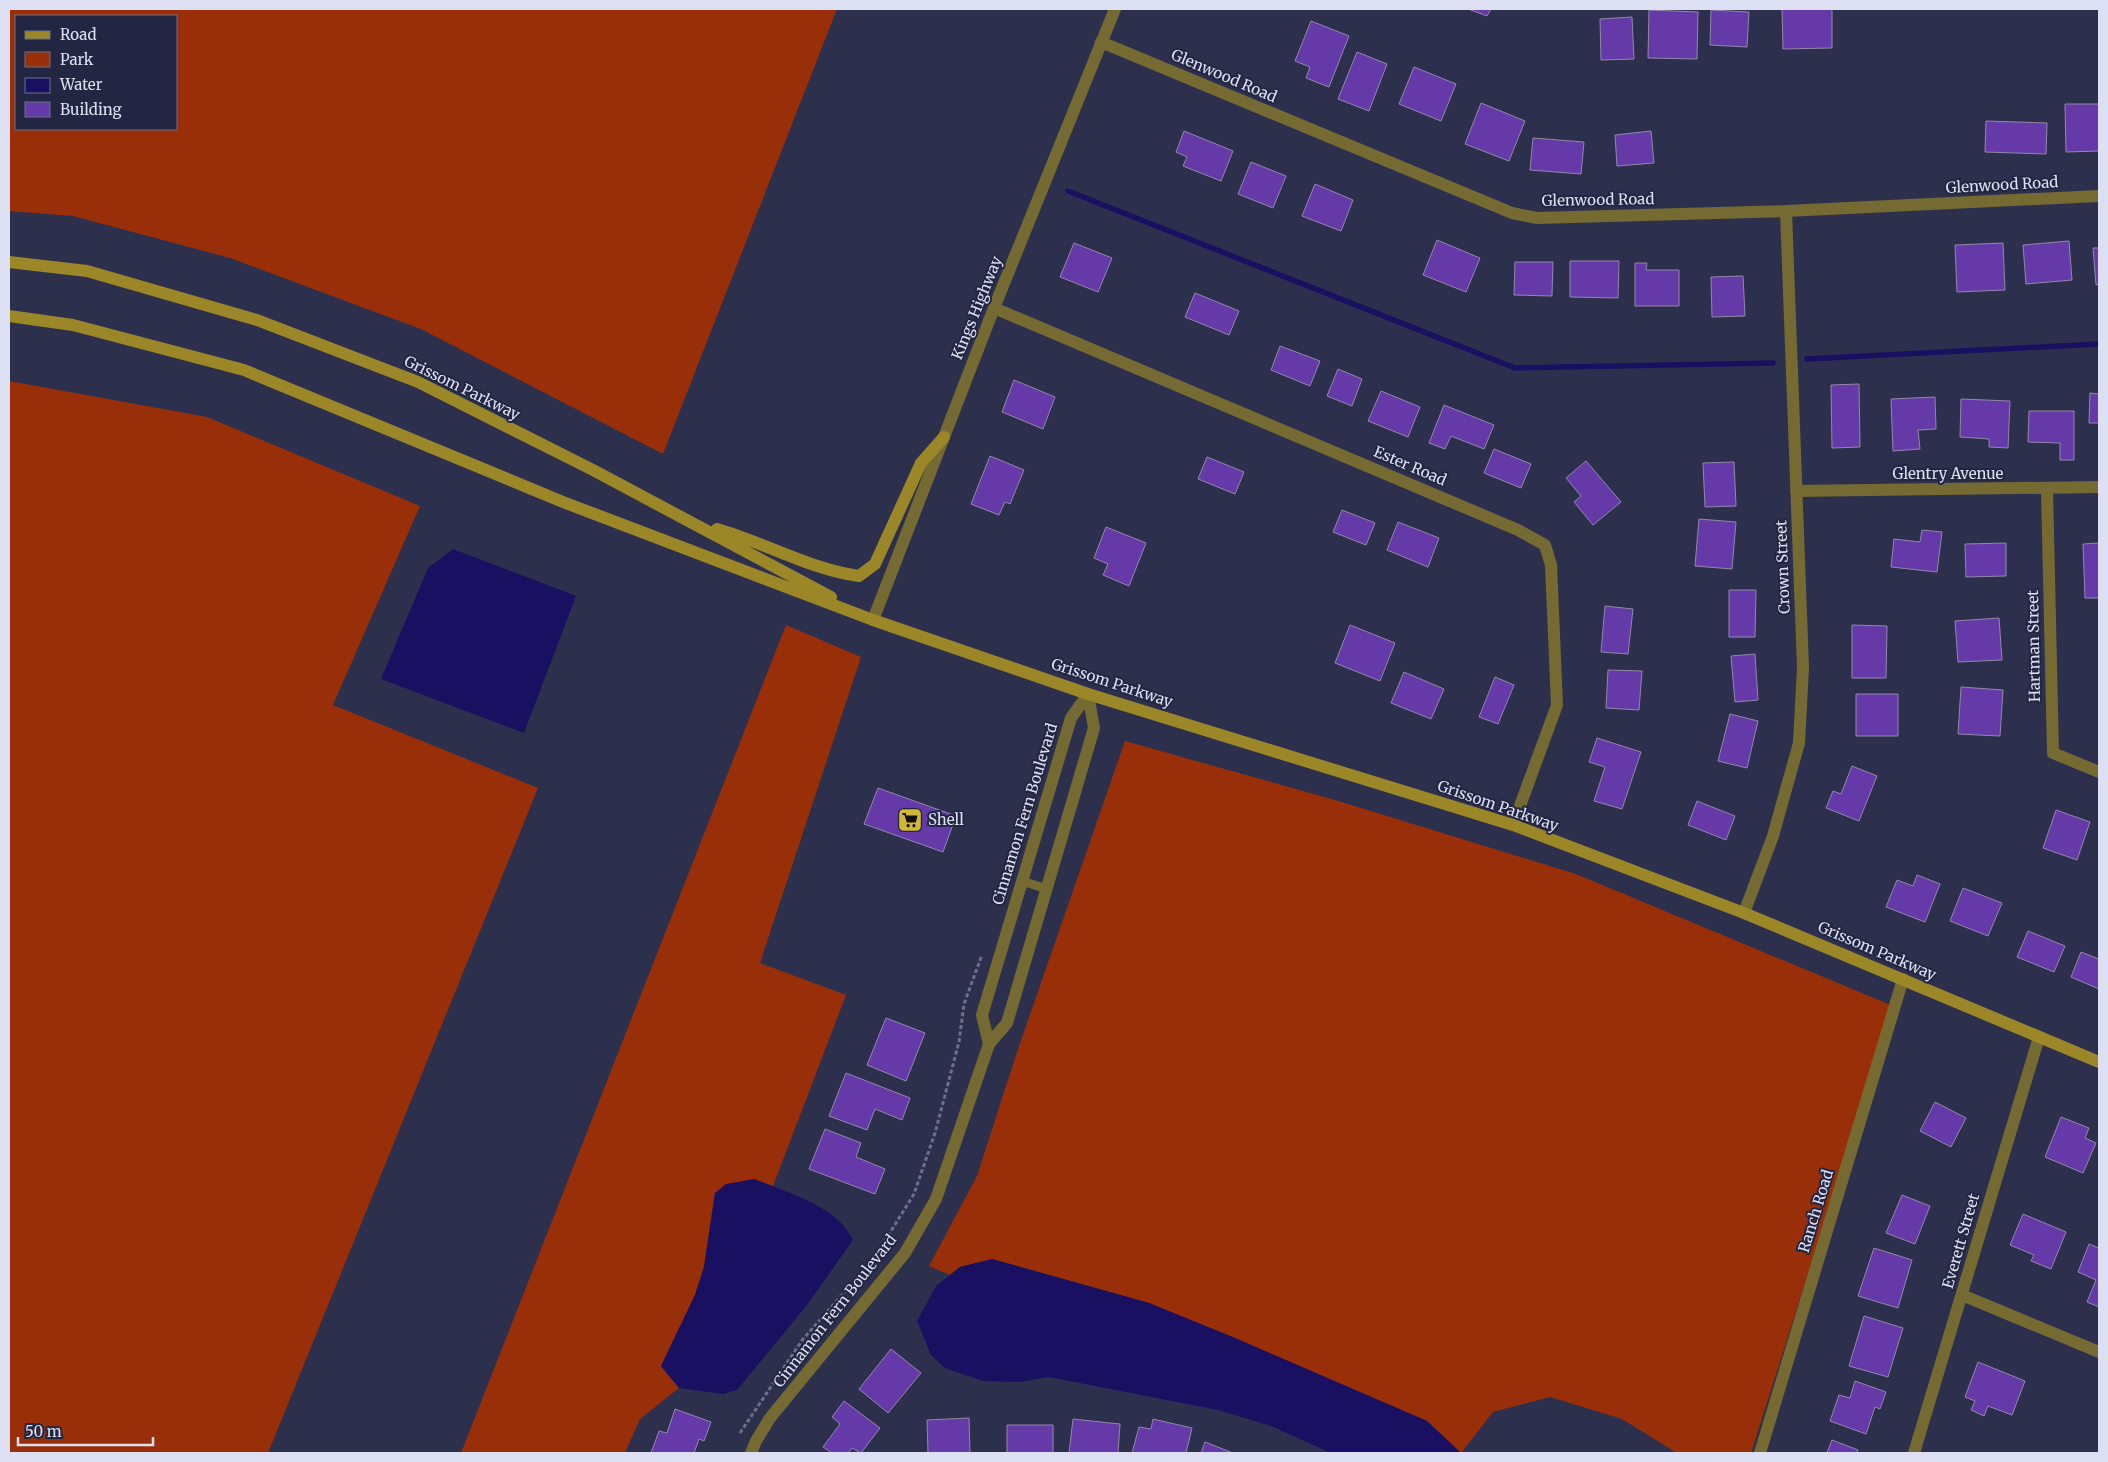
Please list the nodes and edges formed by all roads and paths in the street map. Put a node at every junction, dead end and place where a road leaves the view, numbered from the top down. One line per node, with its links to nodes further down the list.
1 (1115, 9): 2 (street, Kings Highway)
2 (1101, 42): 4 (street, Glenwood Road); 6 (street, Kings Highway)
3 (2099, 196): 4 (street, Glenwood Road)
4 (1786, 211): 11 (street, Crown Street)
5 (9, 262): 12 (main road, Grissom Parkway)
6 (994, 308): 8 (street, Kings Highway); 16 (street, Ester Road)
7 (9, 316): 13 (main road, Grissom Parkway)
8 (944, 437): 12 (main road); 13 (street, Kings Highway)
9 (2099, 487): 10 (street, Glentry Avenue)
10 (2047, 489): 11 (street, Glentry Avenue); 15 (street, Hartman Street)
11 (1796, 491): 19 (street, Crown Street)
12 (695, 523): 13 (main road, Grissom Parkway)
13 (872, 620): 14 (main road, Grissom Parkway)
14 (1088, 694): 16 (main road, Grissom Parkway); 17 (street, Cinnamon Fern Boulevard); 18 (street, Cinnamon Fern Boulevard)
15 (2099, 772)
16 (1513, 825): 19 (main road, Grissom Parkway)
17 (1022, 881): 18 (lane); 23 (street, Cinnamon Fern Boulevard)
18 (1047, 889): 23 (street, Cinnamon Fern Boulevard)
19 (1744, 914): 21 (main road, Grissom Parkway)
20 (986, 946): 27 (path)
21 (1903, 979): 22 (main road, Grissom Parkway); 29 (street, Ranch Road)
22 (2039, 1037): 24 (main road, Grissom Parkway); 25 (street, Everett Street)
23 (989, 1044): 28 (street, Cinnamon Fern Boulevard)
24 (2099, 1062)
25 (1962, 1295): 26 (street); 30 (street, Everett Street)
26 (2099, 1352)
27 (740, 1433)
28 (752, 1453)
29 (1760, 1453)
30 (1914, 1453)

